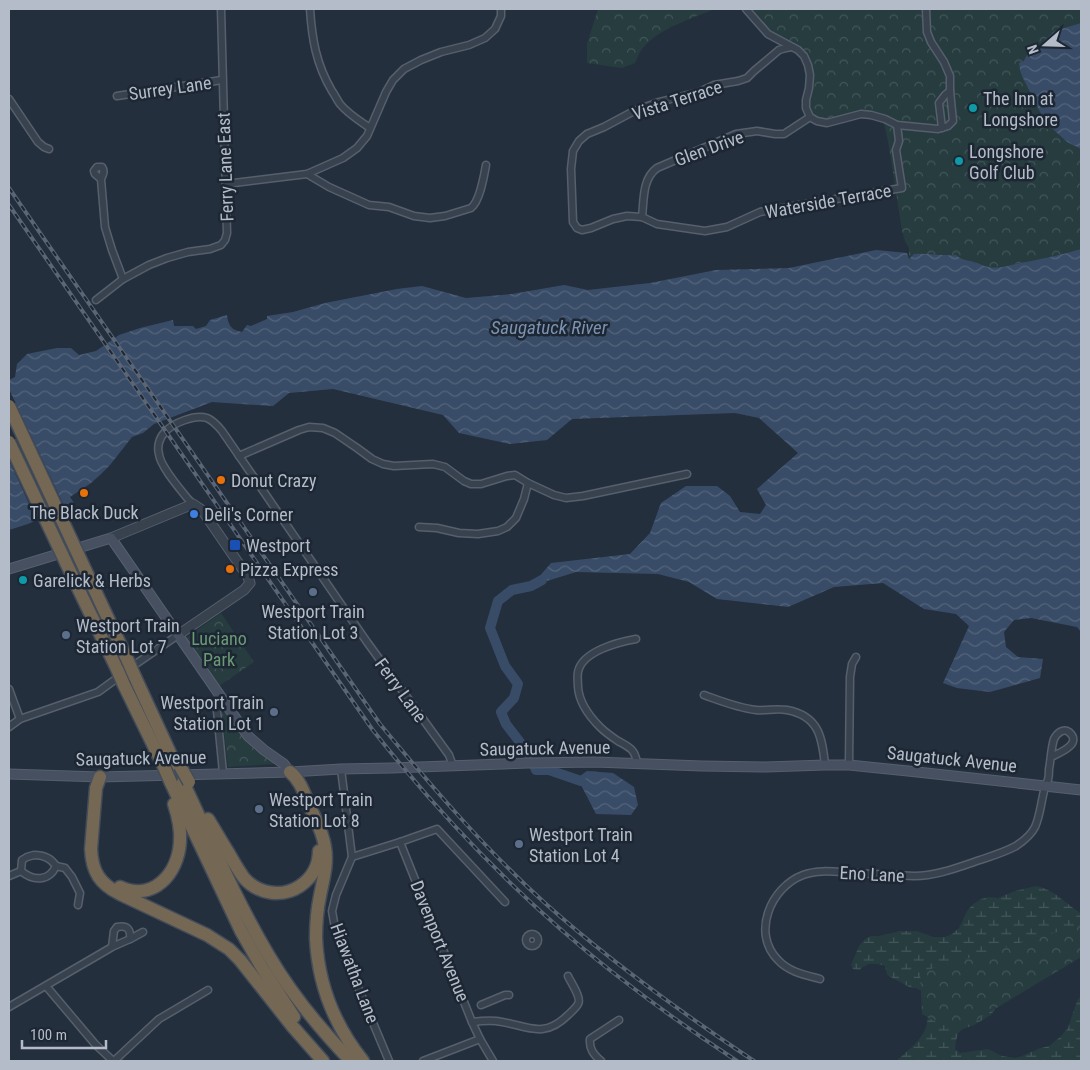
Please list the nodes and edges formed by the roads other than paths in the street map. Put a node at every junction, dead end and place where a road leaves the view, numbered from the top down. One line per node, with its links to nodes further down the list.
1 (221, 9): 9 (street, Ferry Lane East)
2 (310, 9): 15 (street)
3 (501, 9): 15 (street)
4 (746, 9): 6 (street)
5 (926, 9): 10 (street)
6 (772, 37): 7 (street); 8 (street)
7 (791, 47): 8 (street, Vista Terrace); 13 (street)
8 (772, 56): 17 (street, Vista Terrace)
9 (222, 80): 11 (street, Surrey Lane); 22 (street, Ferry Lane East)
10 (950, 91): 16 (street); 16 (street)
11 (117, 96)
12 (9, 99): 18 (street)
13 (810, 117): 14 (street); 23 (street, Glen Drive)
14 (897, 125): 16 (street); 23 (street, Waterside Terrace)
15 (370, 128): 20 (street)
16 (942, 128)
17 (579, 141): 23 (street, Waterside Terrace)
18 (50, 149)
19 (486, 165): 20 (street)
20 (307, 174): 22 (street)
21 (101, 179): 24 (street)
22 (226, 184): 24 (street, Ferry Lane East)
23 (642, 217)
24 (123, 279): 25 (street, Ferry Lane East)
25 (96, 300)
26 (9, 406): 38 (highway, bridge)
27 (9, 442): 38 (highway, bridge)
28 (239, 456): 30 (street); 31 (street, Ferry Lane); 48 (street, Ferry Lane)
29 (687, 474): 30 (street)
30 (528, 483): 32 (street)
31 (194, 504): 33 (street); 35 (street)
32 (419, 527)
33 (111, 538): 34 (main road); 35 (main road)
34 (9, 570)
35 (178, 635): 41 (main road); 42 (street)
36 (636, 638): 45 (street)
37 (856, 657): 47 (street)
38 (130, 681): 54 (highway)
39 (9, 689): 42 (street)
40 (704, 695): 46 (street)
41 (221, 697): 50 (main road); 51 (street)
42 (20, 719): 43 (street)
43 (9, 727)
44 (1051, 757): 55 (street, Eno Lane)
45 (637, 763): 46 (main road, Saugatuck Avenue); 48 (main road, Saugatuck Avenue)
46 (825, 764): 47 (main road, Saugatuck Avenue)
47 (849, 765): 55 (main road, Saugatuck Avenue)
48 (454, 766): 49 (main road, Saugatuck Avenue)
49 (341, 769): 50 (main road, Saugatuck Avenue); 58 (street)
50 (290, 772): 51 (main road, Saugatuck Avenue); 54 (highway); 81 (highway)
51 (223, 773): 53 (main road, Saugatuck Avenue)
52 (9, 774): 53 (main road, Saugatuck Avenue)
53 (100, 777): 54 (highway); 78 (highway)
54 (177, 782): 79 (highway); 80 (highway)
55 (1045, 785): 56 (main road, Saugatuck Avenue); 68 (street, Eno Lane)
56 (1081, 790)
57 (400, 842): 58 (street); 62 (street); 75 (street, Davenport Avenue)
58 (352, 857): 82 (street, Hiawatha Lane)
59 (56, 866): 60 (street); 60 (street); 63 (street)
60 (21, 871): 61 (street)
61 (9, 876)
62 (505, 902)
63 (78, 906)
64 (142, 932): 65 (street)
65 (130, 939): 66 (street); 66 (street)
66 (112, 947): 69 (street)
67 (568, 976): 75 (street)
68 (820, 979)
69 (46, 986): 73 (street); 77 (street)
70 (208, 990): 77 (street)
71 (508, 995): 72 (street)
72 (482, 1005)
73 (9, 1007)
74 (619, 1020): 85 (street)
75 (472, 1022): 76 (street, Davenport Avenue)
76 (480, 1039): 83 (street); 84 (street)
77 (113, 1061)
78 (323, 1061)
79 (330, 1061)
80 (351, 1061)
81 (363, 1061)
82 (389, 1061)
83 (423, 1061)
84 (493, 1061)
85 (601, 1061)

